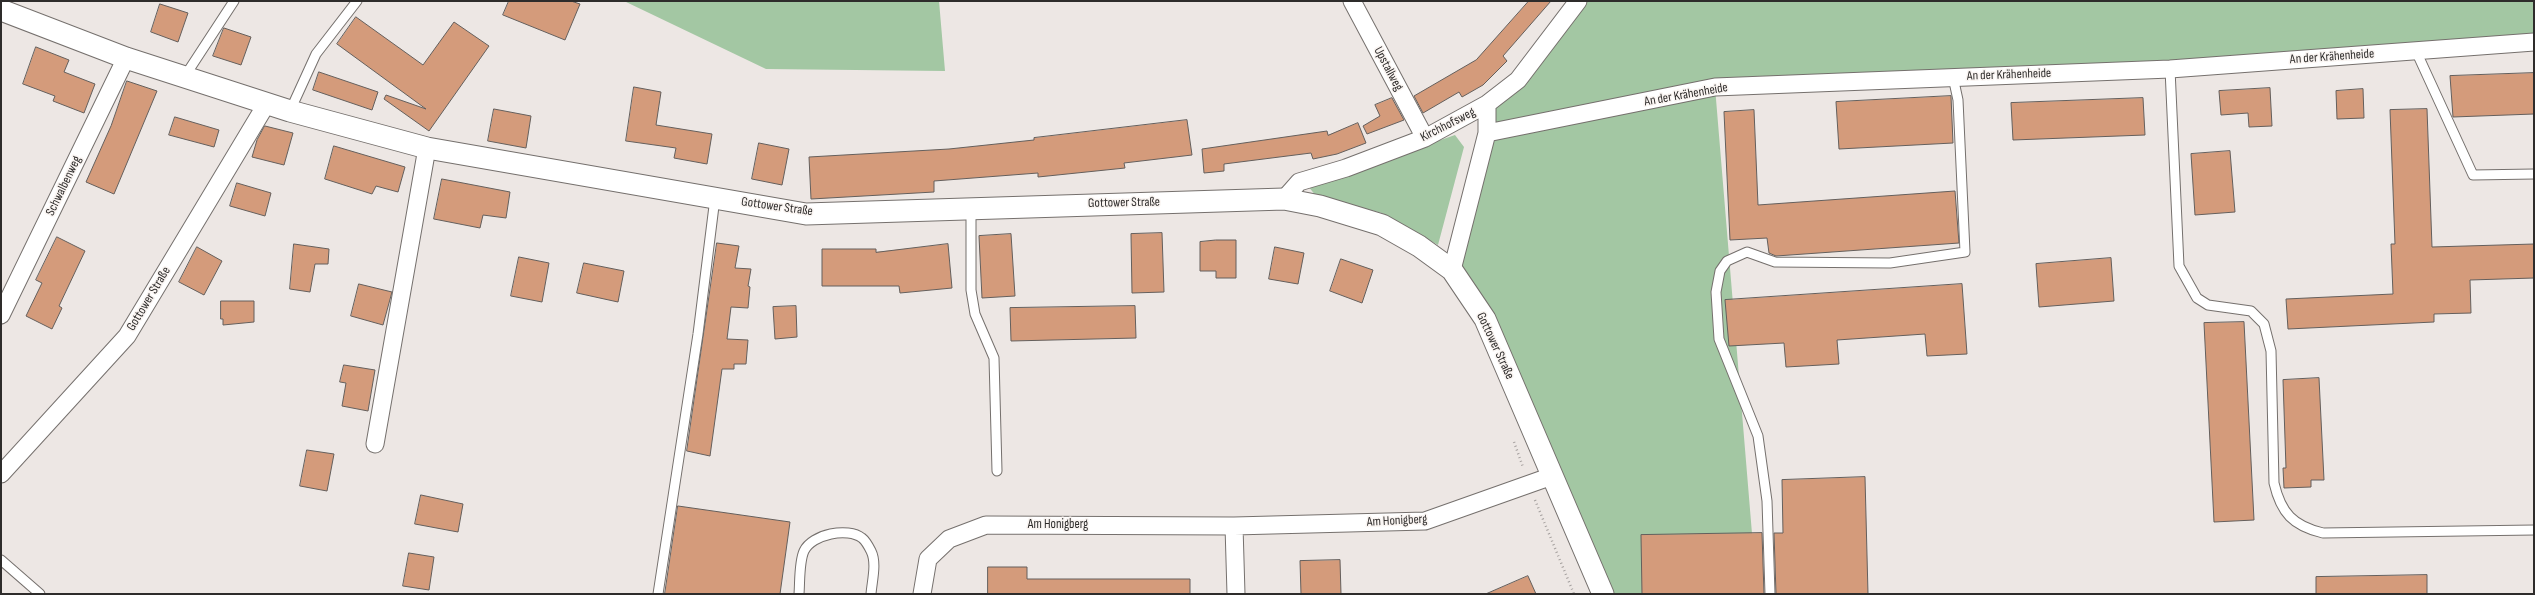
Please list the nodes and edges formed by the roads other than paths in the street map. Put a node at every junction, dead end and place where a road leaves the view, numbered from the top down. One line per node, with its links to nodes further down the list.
1 (234, 1): 10 (lane)
2 (357, 1): 14 (lane)
3 (1352, 1): 16 (street, Upstallweg)
4 (1578, 1): 13 (street, Kirchhofsweg)
5 (1, 10): 8 (street, Gottower Straße)
6 (2534, 42): 7 (street, An der Krähenheide)
7 (2416, 51): 9 (street, An der Krähenheide); 18 (lane)
8 (126, 58): 10 (street, Gottower Straße); 23 (street, Schwalbenweg)
9 (2170, 69): 11 (street, An der Krähenheide); 29 (lane)
10 (185, 76): 12 (street, Gottower Straße)
11 (1953, 77): 15 (street, An der Krähenheide); 38 (lane)
12 (267, 103): 14 (street, Gottower Straße); 26 (street, Gottower Straße)
13 (1487, 104): 15 (street); 16 (street, Kirchhofsweg)
14 (290, 111): 17 (street, Gottower Straße)
15 (1487, 133): 22 (street)
16 (1425, 138): 20 (street, Kirchhofsweg)
17 (426, 148): 19 (street, Gottower Straße); 24 (street)
18 (2534, 174)
19 (715, 198): 21 (street, Gottower Straße); 32 (lane)
20 (1284, 199): 21 (street, Gottower Straße); 22 (street, Gottower Straße)
21 (971, 208): 25 (lane)
22 (1452, 270): 27 (street, Gottower Straße)
23 (1, 315)
24 (375, 444)
25 (997, 471)
26 (1, 474)
27 (1552, 476): 28 (street, Am Honigberg); 37 (street, Gottower Straße)
28 (1234, 526): 35 (street, Am Honigberg); 36 (street)
29 (2534, 530)
30 (1, 560): 31 (lane)
31 (40, 594)
32 (658, 594)
33 (799, 594): 34 (lane)
34 (871, 594)
35 (922, 594)
36 (1236, 594)
37 (1603, 594)
38 (1770, 594)

